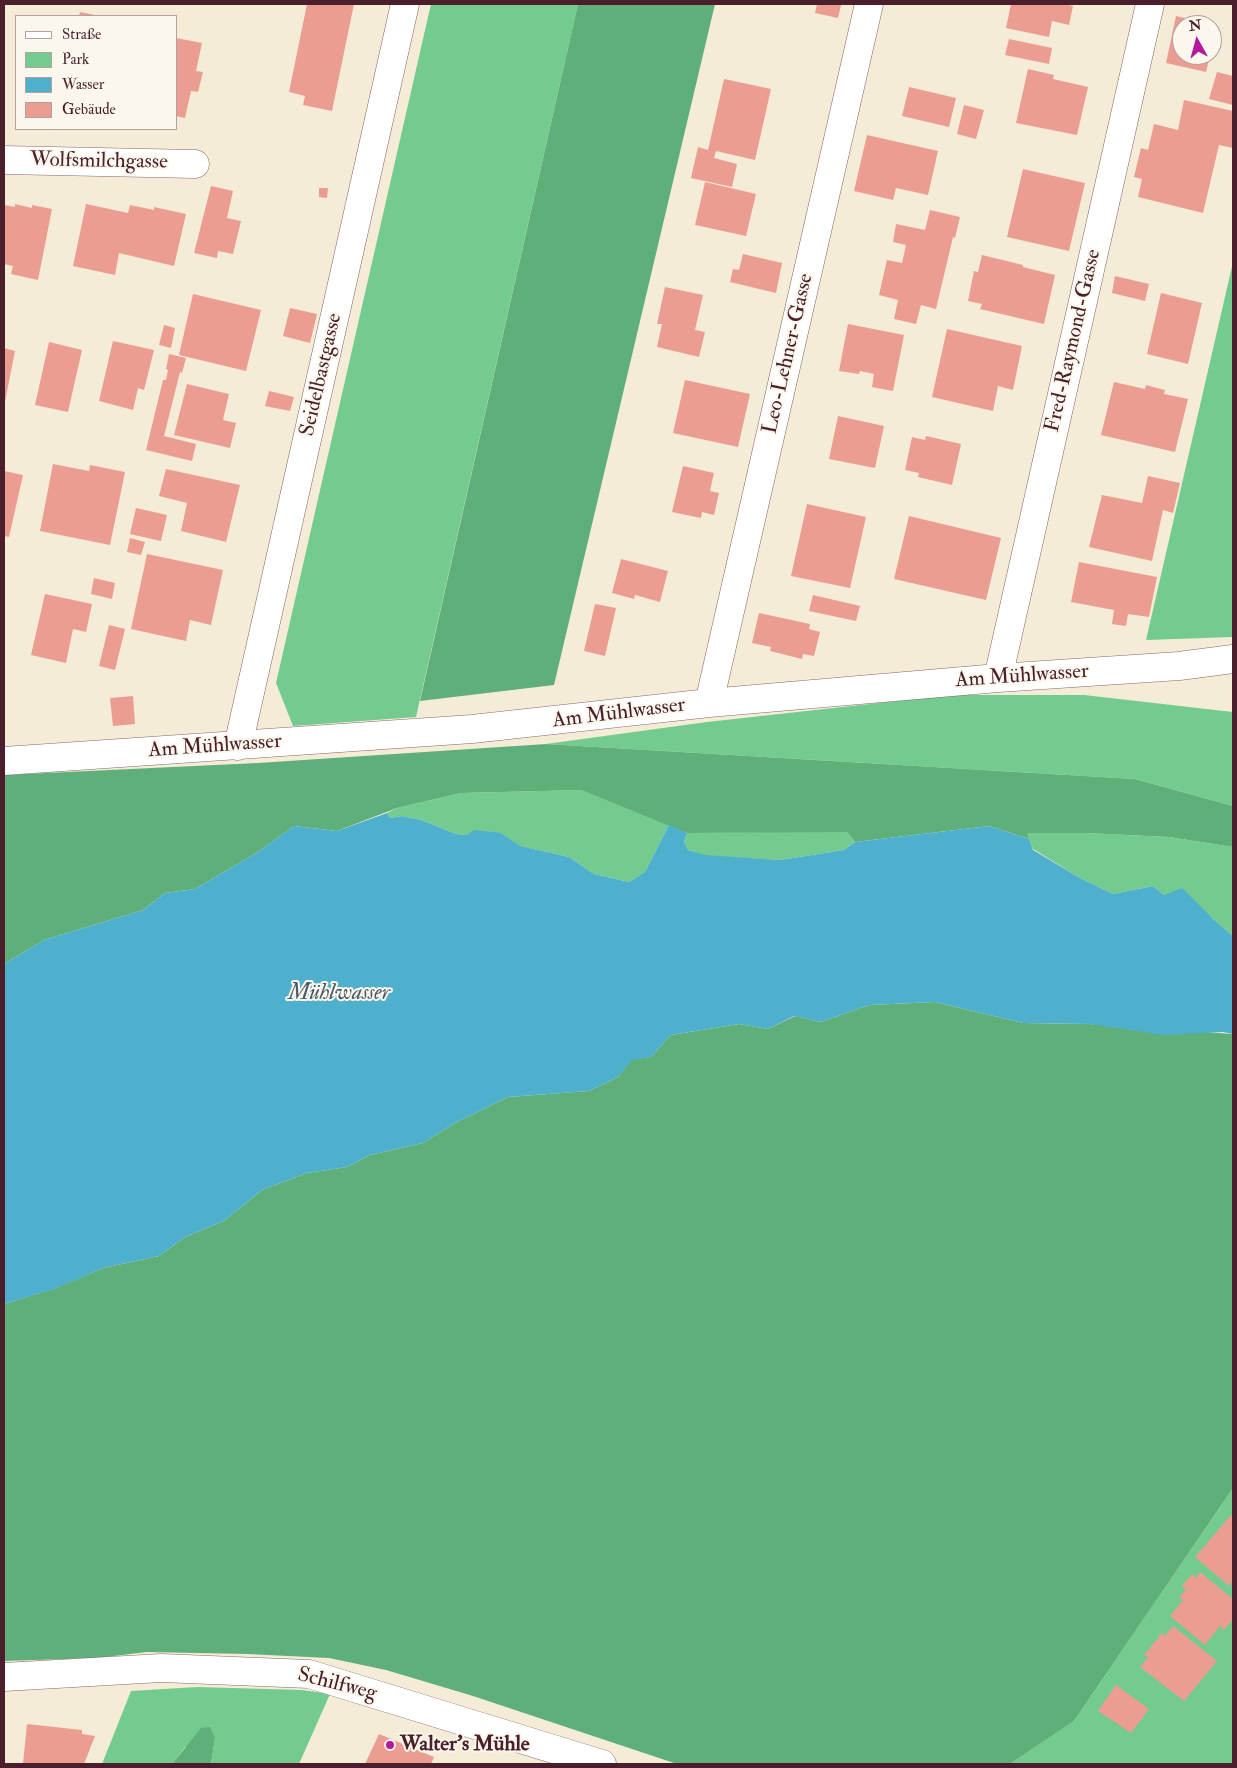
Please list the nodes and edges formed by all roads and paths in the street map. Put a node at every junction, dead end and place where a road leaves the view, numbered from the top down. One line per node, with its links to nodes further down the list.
1 (405, 4): 9 (street, Seidelbastgasse)
2 (869, 4): 8 (street, Leo-Lehner-Gasse)
3 (1150, 4): 7 (street, Fred-Raymond-Gasse)
4 (4, 160): 5 (street, Wolfsmilchgasse)
5 (195, 164)
6 (1233, 659): 7 (street, Am Mühlwasser)
7 (998, 678): 8 (street, Am Mühlwasser)
8 (709, 703): 9 (street, Am Mühlwasser)
9 (238, 746): 10 (street, Am Mühlwasser)
10 (4, 761)
11 (4, 1677): 12 (street, Schilfweg)
12 (602, 1764)

